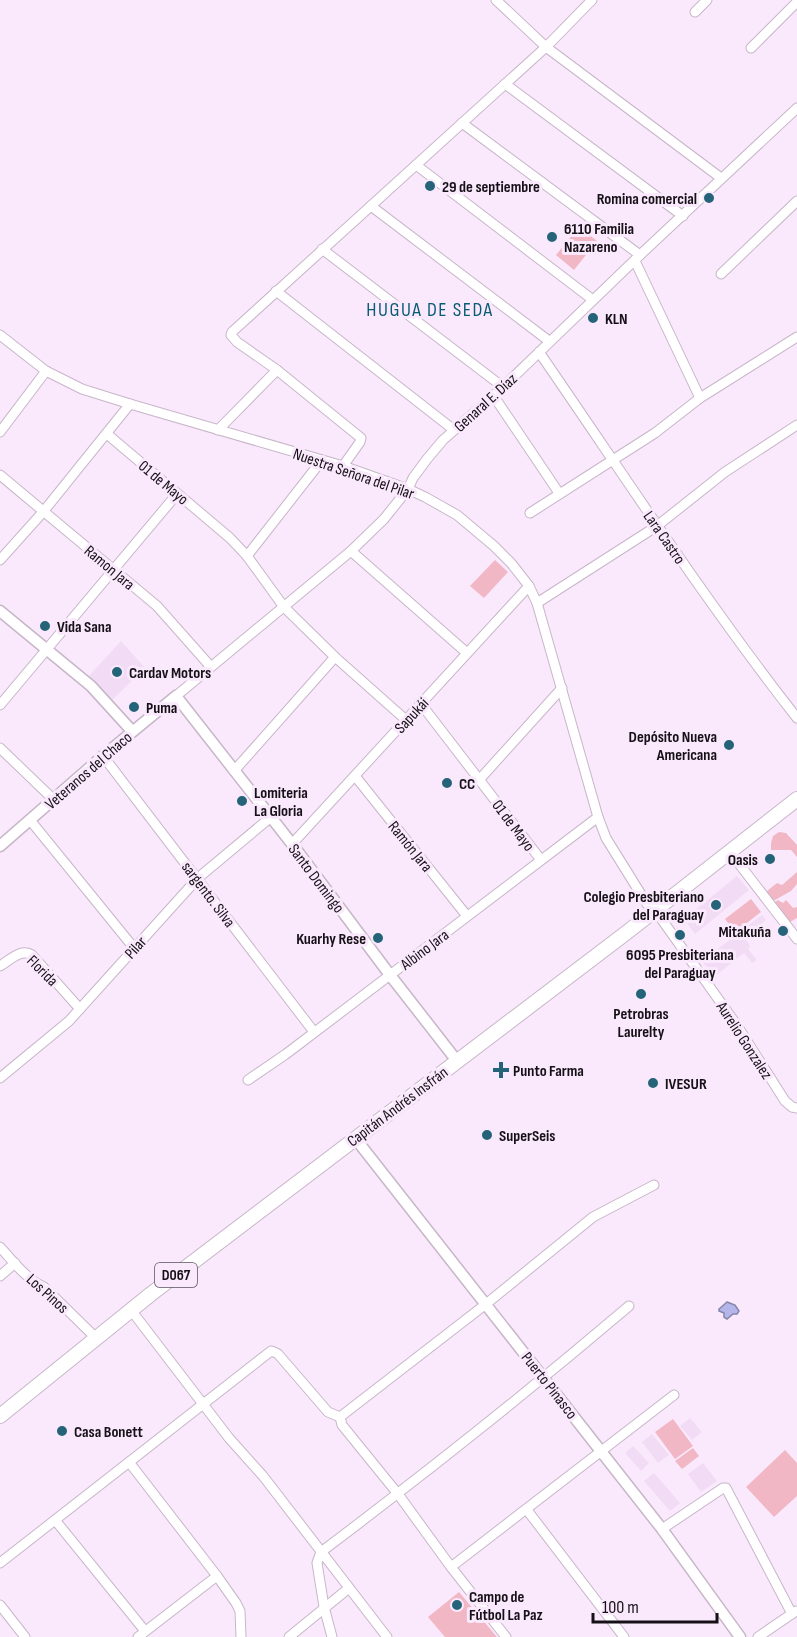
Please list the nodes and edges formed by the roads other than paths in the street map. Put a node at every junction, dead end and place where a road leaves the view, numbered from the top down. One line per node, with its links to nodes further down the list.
1 (496, 0): 6 (street)
2 (592, 0): 6 (street)
3 (707, 0): 5 (street)
4 (797, 2): 7 (street)
5 (695, 12)
6 (546, 47): 8 (street); 12 (street)
7 (751, 48)
8 (505, 84): 10 (street); 15 (street)
9 (797, 108): 12 (street, Genaral E. Díaz)
10 (462, 123): 11 (street); 17 (street)
11 (416, 165): 14 (street); 20 (street)
12 (721, 178): 15 (street, Genaral E. Díaz)
13 (797, 201): 18 (street)
14 (371, 206): 16 (street); 23 (street)
15 (683, 216): 17 (street, Genaral E. Díaz)
16 (322, 249): 19 (street); 27 (street)
17 (637, 258): 20 (street, Genaral E. Díaz); 29 (street)
18 (721, 274)
19 (276, 291): 25 (street); 33 (street)
20 (593, 300): 23 (street, Genaral E. Díaz)
21 (0, 335): 26 (street, Nuestra Señora del Pilar)
22 (797, 337): 29 (street)
23 (549, 341): 24 (street, Genaral E. Díaz)
24 (539, 352): 27 (street, Genaral E. Díaz); 36 (street, Lara Castro)
25 (277, 370): 32 (street); 38 (street)
26 (46, 371): 30 (street, Nuestra Señora del Pilar); 34 (street)
27 (502, 387): 28 (street, Genaral E. Díaz)
28 (493, 395): 33 (street, Genaral E. Díaz); 41 (street)
29 (700, 398): 36 (street)
30 (130, 404): 32 (street, Nuestra Señora del Pilar); 35 (street)
31 (797, 424): 45 (street)
32 (218, 430): 37 (street, Nuestra Señora del Pilar)
33 (454, 430): 40 (street, Genaral E. Díaz)
34 (0, 432)
35 (107, 434): 42 (street, 01 de Mayo); 43 (street)
36 (614, 459): 41 (street); 45 (street, Lara Castro)
37 (322, 460): 38 (street, Nuestra Señora del Pilar); 47 (street)
38 (343, 466): 40 (street, Nuestra Señora del Pilar)
39 (0, 476): 43 (street, Ramon Jara)
40 (408, 489): 46 (street, Genaral E. Díaz); 50 (street, Nuestra Señora del Pilar)
41 (559, 493): 44 (street)
42 (177, 494): 47 (street, 01 de Mayo); 49 (street)
43 (43, 512): 48 (street); 49 (street, Ramon Jara)
44 (530, 513)
45 (657, 526): 51 (street); 62 (street, Lara Castro)
46 (351, 551): 52 (street, Genaral E. Díaz); 55 (street)
47 (247, 556): 52 (street, 01 de Mayo)
48 (0, 561)
49 (113, 570): 54 (street); 57 (street, Ramon Jara)
50 (529, 585): 51 (street, Nuestra Señora del Pilar); 55 (street, Sapukái)
51 (537, 603): 58 (street, Nuestra Señora del Pilar)
52 (284, 607): 56 (street); 57 (street, Genaral E. Díaz)
53 (0, 611): 54 (street)
54 (48, 650): 61 (street); 64 (street)
55 (468, 653): 60 (street, Sapukái)
56 (335, 657): 63 (street); 67 (street)
57 (211, 667): 59 (street, Genaral E. Díaz)
58 (562, 688): 69 (street); 73 (street, Nuestra Señora del Pilar)
59 (176, 696): 64 (street, Veteranos del Chaco); 67 (street, Santo Domingo)
60 (421, 704): 63 (street, Sapukái); 69 (street, 01 de Mayo)
61 (0, 705)
62 (797, 718)
63 (406, 720): 68 (street, Sapukái)
64 (132, 732): 66 (street, Veteranos del Chaco)
65 (0, 748): 71 (street)
66 (103, 756): 71 (street, Veteranos del Chaco); 79 (street, sargento. Silva)
67 (234, 771): 72 (street, Santo Domingo)
68 (355, 776): 75 (street, Sapukái); 81 (street, Ramón Jara)
69 (479, 780): 78 (street, 01 de Mayo)
70 (797, 799): 77 (main road, Capitán Andrés Insfrán / D067)
71 (53, 800): 74 (street, Veteranos del Chaco)
72 (271, 817): 75 (street, Santo Domingo); 79 (street, Pilar)
73 (598, 817): 78 (street, Albino Jara); 80 (street, Nuestra Señora del Pilar)
74 (30, 819): 76 (street, Veteranos del Chaco); 85 (street)
75 (292, 844): 87 (street, Santo Domingo)
76 (0, 846)
77 (730, 852): 80 (main road, Capitán Andrés Insfrán / D067); 83 (street)
78 (541, 860): 81 (street, Albino Jara)
79 (198, 878): 85 (street, Pilar); 89 (street, sargento. Silva)
80 (655, 910): 90 (main road, Capitán Andrés Insfrán / D067); 93 (street, Aurelio Gonzalez)
81 (467, 916): 87 (street, Albino Jara)
82 (797, 922): 83 (street)
83 (789, 928): 84 (street)
84 (797, 939)
85 (134, 948): 88 (street, Pilar)
86 (0, 966): 88 (street, Florida)
87 (390, 975): 89 (street, Albino Jara); 90 (street, Santo Domingo)
88 (80, 1010): 91 (street, Pilar)
89 (314, 1032): 92 (street, Albino Jara)
90 (457, 1061): 94 (main road, Capitán Andrés Insfrán / D067)
91 (0, 1078)
92 (248, 1080)
93 (797, 1108)
94 (355, 1138): 99 (street, Puerto Pinasco); 101 (main road, Capitán Andrés Insfrán / D067)
95 (654, 1185): 99 (street)
96 (0, 1247): 97 (street, Los Pinos)
97 (15, 1263): 98 (street); 102 (street, Los Pinos)
98 (0, 1276)
99 (486, 1304): 103 (street, Puerto Pinasco); 107 (street)
100 (629, 1306): 103 (street)
101 (131, 1310): 102 (main road, Capitán Andrés Insfrán / D067); 105 (street)
102 (96, 1338): 106 (main road, Capitán Andrés Insfrán / D067)
103 (545, 1378): 108 (street, Puerto Pinasco); 110 (street)
104 (674, 1395): 108 (street)
105 (203, 1404): 107 (street); 109 (street); 114 (street)
106 (0, 1416)
107 (340, 1417): 110 (street)
108 (601, 1451): 111 (street); 113 (street, Puerto Pinasco)
109 (129, 1462): 112 (street); 117 (street)
110 (398, 1494): 114 (street); 116 (street)
111 (527, 1510): 116 (street); 129 (street)
112 (55, 1520): 115 (street); 122 (street)
113 (662, 1529): 121 (street); 130 (street, Puerto Pinasco)
114 (321, 1552): 118 (street); 120 (street)
115 (0, 1563)
116 (451, 1568): 128 (street)
117 (217, 1576): 122 (street); 124 (street)
118 (349, 1588): 120 (street); 127 (street)
119 (0, 1605): 123 (street)
120 (324, 1608): 125 (street); 126 (street)
121 (794, 1612): 131 (street)
122 (142, 1634)
123 (25, 1637)
124 (241, 1637)
125 (289, 1637)
126 (332, 1637)
127 (387, 1637)
128 (506, 1637)
129 (624, 1637)
130 (740, 1637)
131 (758, 1637)

